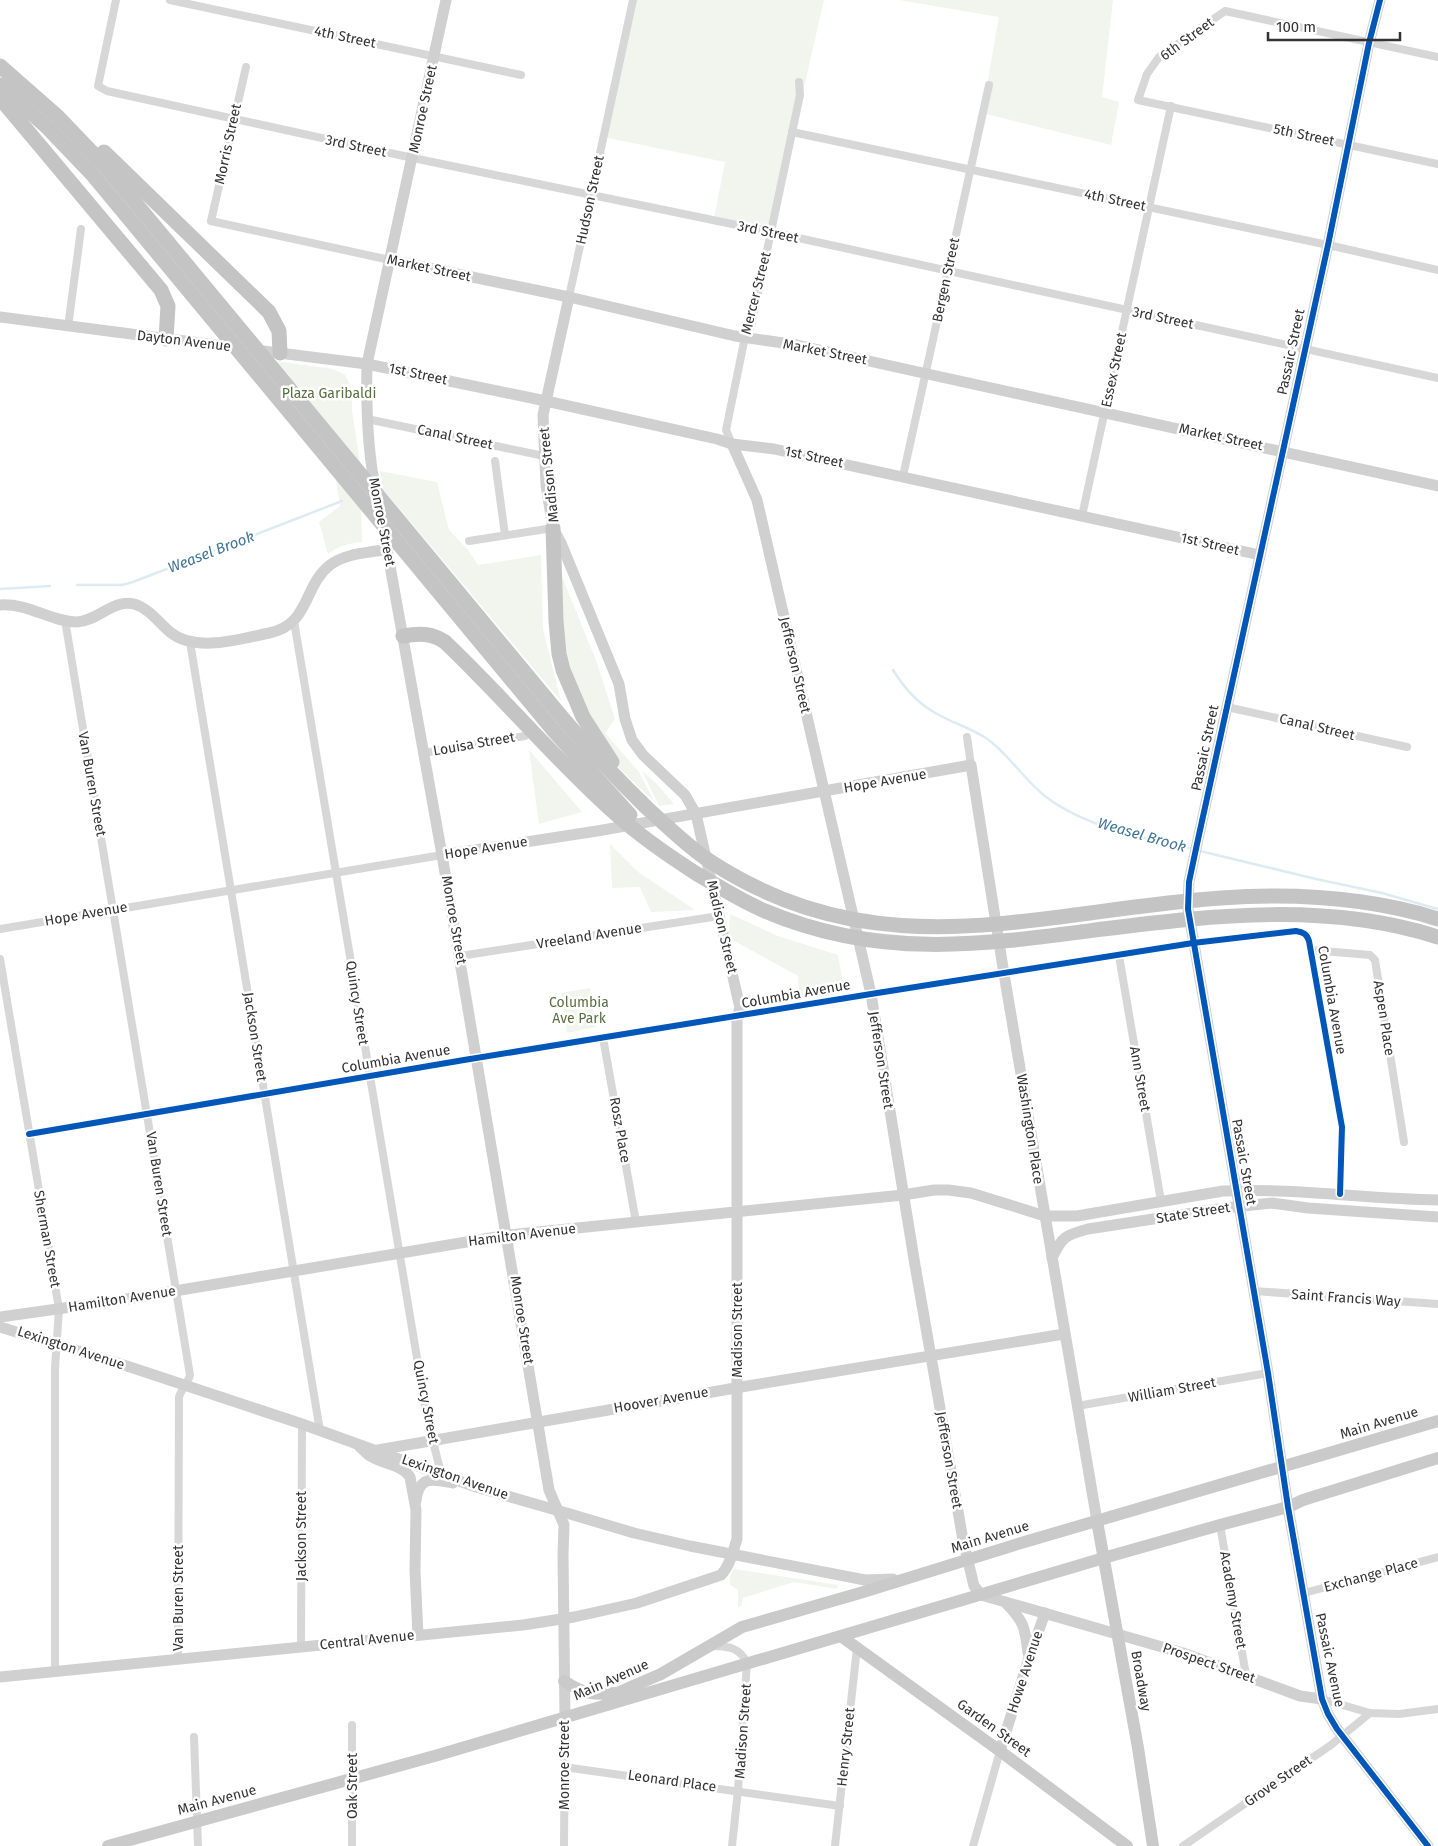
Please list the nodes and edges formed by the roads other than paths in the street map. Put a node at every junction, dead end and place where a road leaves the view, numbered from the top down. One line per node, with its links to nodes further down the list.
1 (116, 0): 18 (street, 3rd Street)
2 (170, 0): 7 (street, 4th Street)
3 (446, 0): 7 (main road, Monroe Street)
4 (633, 0): 24 (street, Hudson Street)
5 (1380, 0): 6 (main road, Passaic Street)
6 (1369, 43): 8 (street, 6th Street); 17 (street, 6th Street); 20 (main road, Passaic Street)
7 (434, 56): 12 (street, 4th Street); 21 (main road, Monroe Street)
8 (1438, 57)
9 (0, 60): 40 (highway)
10 (0, 66): 71 (highway)
11 (246, 67): 18 (street, Morris Street)
12 (520, 75)
13 (799, 82): 19 (street, Mercer Street)
14 (0, 85): 57 (highway)
15 (989, 85): 23 (street, Bergen Street)
16 (0, 98): 38 (highway)
17 (1171, 106): 20 (street, 5th Street); 25 (street, Essex Street)
18 (234, 119): 21 (street, 3rd Street); 26 (street, Morris Street)
19 (792, 132): 23 (street, 4th Street); 28 (street, Mercer Street)
20 (1349, 144): 22 (street, 5th Street); 29 (main road, Passaic Street)
21 (412, 158): 24 (street, 3rd Street); 30 (main road, Monroe Street)
22 (1438, 164)
23 (970, 169): 25 (street, 4th Street); 32 (street, Bergen Street)
24 (591, 195): 28 (street, 3rd Street); 33 (street, Hudson Street)
25 (1149, 207): 29 (street, 4th Street); 34 (street, Essex Street)
26 (211, 221): 30 (street, Market Street)
27 (81, 229): 36 (street)
28 (771, 232): 32 (street, 3rd Street); 37 (street, Mercer Street)
29 (1328, 245): 31 (street, 4th Street); 39 (main road, Passaic Street)
30 (390, 260): 33 (main road, Market Street); 41 (main road, Monroe Street)
31 (1438, 270)
32 (948, 271): 34 (street, 3rd Street); 42 (street, Bergen Street)
33 (569, 297): 37 (main road, Market Street); 44 (main road, Hudson Street)
34 (1127, 310): 39 (street, 3rd Street); 45 (street, Essex Street)
35 (0, 317): 36 (main road, Dayton Avenue)
36 (68, 327): 38 (main road, Dayton Avenue)
37 (745, 337): 42 (main road, Market Street); 47 (street, Mercer Street)
38 (166, 339): 40 (main road, Dayton Avenue)
39 (1304, 348): 43 (street, 3rd Street); 48 (main road, Passaic Street)
40 (280, 353): 41 (main road, Dayton Avenue)
41 (367, 364): 44 (main road, 1st Street); 46 (main road, Monroe Street)
42 (926, 373): 45 (main road, Market Street); 51 (street, Bergen Street)
43 (1438, 378)
44 (546, 401): 47 (main road, 1st Street); 49 (main road, Madison Street)
45 (1104, 412): 48 (main road, Market Street); 53 (street, Essex Street)
46 (367, 419): 49 (street, Canal Street); 57 (main road, Monroe Street)
47 (732, 444): 51 (main road, 1st Street); 70 (main road, Jefferson Street)
48 (1282, 450): 52 (main road, Market Street); 58 (main road, Passaic Street)
49 (544, 456): 54 (main road, Madison Street)
50 (495, 461): 55 (street)
51 (903, 476): 53 (main road, 1st Street)
52 (1438, 486)
53 (1082, 516): 58 (main road, 1st Street)
54 (553, 528): 55 (street); 71 (highway); 73 (main road, Madison Street)
55 (505, 535): 56 (street)
56 (469, 541)
57 (395, 548): 61 (main road); 62 (main road, Monroe Street); 72 (highway)
58 (1260, 555): 64 (main road, Passaic Street)
59 (0, 605): 60 (main road)
60 (65, 620): 63 (main road); 77 (street, Van Buren Street)
61 (294, 621): 63 (main road); 75 (street, Quincy Street)
62 (403, 636): 68 (main road, Monroe Street); 72 (highway)
63 (190, 642): 76 (street, Jackson Street)
64 (1227, 707): 67 (street, Canal Street); 82 (main road, Passaic Street)
65 (525, 736): 68 (street, Louisa Street)
66 (967, 737): 69 (street, Washington Place)
67 (1407, 748)
68 (423, 753): 74 (main road, Monroe Street)
69 (971, 765): 70 (main road, Hope Avenue); 87 (main road, Washington Place)
70 (824, 791): 73 (main road, Hope Avenue); 88 (main road, Jefferson Street)
71 (648, 808): 79 (highway)
72 (621, 813): 81 (highway)
73 (696, 814): 74 (main road, Hope Avenue); 78 (main road, Madison Street)
74 (442, 855): 75 (street, Hope Avenue); 84 (main road, Monroe Street)
75 (335, 872): 76 (street, Hope Avenue); 92 (street, Quincy Street)
76 (232, 889): 77 (street, Hope Avenue); 93 (street, Jackson Street)
77 (114, 909): 80 (street, Hope Avenue); 94 (street, Van Buren Street)
78 (719, 916): 84 (street, Vreeland Avenue); 89 (main road, Madison Street)
79 (1438, 919)
80 (0, 929)
81 (1438, 937)
82 (1194, 943): 83 (street, Columbia Avenue); 85 (street, Columbia Avenue); 97 (main road, Passaic Street)
83 (1311, 950): 96 (street, Aspen Place); 98 (street, Columbia Avenue)
84 (460, 956): 91 (main road, Monroe Street)
85 (1119, 956): 87 (street, Columbia Avenue); 101 (street, Ann Street)
86 (0, 959): 95 (street, Sherman Street)
87 (1004, 974): 88 (street, Columbia Avenue); 104 (main road, Washington Place)
88 (871, 994): 89 (street, Columbia Avenue); 99 (main road, Jefferson Street)
89 (737, 1017): 90 (street, Columbia Avenue); 103 (main road, Madison Street)
90 (603, 1038): 91 (street, Columbia Avenue); 106 (street, Rosz Place)
91 (477, 1058): 92 (street, Columbia Avenue); 107 (main road, Monroe Street)
92 (369, 1076): 93 (street, Columbia Avenue); 108 (street, Quincy Street)
93 (264, 1094): 94 (street, Columbia Avenue); 110 (street, Jackson Street)
94 (147, 1113): 95 (street, Columbia Avenue); 111 (street, Van Buren Street)
95 (30, 1134): 114 (street, Sherman Street)
96 (1404, 1142)
97 (1236, 1190): 98 (main road, State Street); 101 (main road, State Street); 102 (main road, Passaic Street)
98 (1340, 1194): 100 (main road, State Street)
99 (903, 1195): 103 (main road, Hamilton Avenue); 104 (main road, Hamilton Avenue); 119 (main road, Jefferson Street)
100 (1438, 1200)
101 (1161, 1201): 104 (main road, State Street)
102 (1239, 1206): 105 (main road, State Street); 109 (main road, State Street); 112 (main road, Passaic Street)
103 (737, 1211): 106 (main road, Hamilton Avenue); 122 (main road, Madison Street)
104 (1044, 1216): 109 (main road, Washington Place)
105 (1438, 1217)
106 (636, 1222): 107 (main road, Hamilton Avenue)
107 (508, 1236): 108 (main road, Hamilton Avenue); 124 (main road, Monroe Street)
108 (399, 1253): 110 (main road, Hamilton Avenue); 128 (street, Quincy Street)
109 (1052, 1258): 117 (main road, Washington Place)
110 (294, 1270): 111 (main road, Hamilton Avenue); 127 (street, Jackson Street)
111 (176, 1290): 114 (main road, Hamilton Avenue); 121 (street, Van Buren Street)
112 (1254, 1291): 113 (street, Saint Francis Way); 120 (main road, Passaic Street)
113 (1438, 1304)
114 (59, 1309): 115 (main road, Hamilton Avenue); 118 (street, Sherman Street)
115 (0, 1317)
116 (0, 1326): 118 (main road, Lexington Avenue)
117 (1064, 1334): 119 (main road, Hoover Avenue); 123 (main road, Washington Place)
118 (58, 1344): 121 (main road, Lexington Avenue); 160 (street, Sherman Street)
119 (931, 1355): 122 (main road, Hoover Avenue); 143 (main road, Jefferson Street)
120 (1268, 1373): 123 (street, William Street); 132 (main road, Passaic Street)
121 (185, 1385): 126 (main road, Lexington Avenue); 158 (street, Van Buren Street)
122 (737, 1387): 124 (main road, Hoover Avenue); 140 (main road, Madison Street)
123 (1077, 1406): 138 (main road, Washington Place)
124 (538, 1421): 128 (main road, Hoover Avenue); 137 (main road, Monroe Street)
125 (1438, 1421): 132 (main road, Main Avenue)
126 (302, 1424): 127 (main road, Lexington Avenue); 155 (street, Jackson Street)
127 (320, 1431): 129 (main road, Lexington Avenue)
128 (432, 1439): 130 (main road, Hoover Avenue); 133 (street, Quincy Street)
129 (359, 1446): 130 (main road, Lexington Avenue); 136 (main road)
130 (376, 1450): 133 (main road, Lexington Avenue)
131 (1438, 1458): 135 (main road, Main Avenue)
132 (1282, 1468): 135 (main road, Passaic Street); 138 (main road, Main Avenue)
133 (441, 1473): 134 (main road, Lexington Avenue)
134 (493, 1492): 136 (main road); 137 (main road, Lexington Avenue)
135 (1288, 1507): 139 (main road, Main Avenue); 146 (main road, Passaic Avenue)
136 (416, 1510): 152 (main road)
137 (558, 1511): 140 (main road, Lexington Avenue); 150 (main road, Monroe Street)
138 (1097, 1521): 142 (main road, Broadway); 143 (main road, Main Avenue)
139 (1220, 1524): 142 (main road, Main Avenue); 161 (street, Academy Street)
140 (732, 1554): 144 (main road, Madison Street); 145 (main road, Lexington Avenue)
141 (1438, 1557): 146 (street, Exchange Place)
142 (1104, 1558): 147 (main road, Main Avenue); 151 (main road, Broadway)
143 (967, 1560): 145 (main road, Main Avenue); 147 (main road, Jefferson Street)
144 (726, 1569): 150 (main road, Central Avenue)
145 (921, 1574): 154 (main road, Main Avenue)
146 (1304, 1593): 165 (main road, Passaic Avenue)
147 (981, 1595): 148 (main road, Prospect Street); 153 (main road, Main Avenue)
148 (1005, 1602): 149 (main road, Prospect Street); 157 (main road)
149 (1045, 1613): 151 (main road, Prospect Street); 157 (main road, Howe Avenue)
150 (563, 1619): 152 (main road, Central Avenue); 163 (main road, Monroe Street)
151 (1118, 1634): 161 (main road, Prospect Street); 186 (main road, Broadway)
152 (418, 1635): 155 (main road, Central Avenue)
153 (842, 1637): 156 (main road, Garden Street); 159 (main road, Main Avenue)
154 (708, 1646): 159 (street, Madison Street); 164 (main road, Main Avenue)
155 (301, 1648): 158 (main road, Central Avenue)
156 (857, 1648): 172 (main road, Garden Street); 176 (street, Henry Street)
157 (1029, 1658): 172 (main road, Howe Avenue)
158 (178, 1659): 160 (main road, Central Avenue)
159 (747, 1663): 168 (main road, Main Avenue); 175 (street, Madison Street)
160 (56, 1671): 162 (main road, Central Avenue)
161 (1246, 1675): 165 (main road, Prospect Street)
162 (0, 1677)
163 (564, 1681): 164 (main road); 168 (main road, Monroe Street)
164 (619, 1693): 168 (main road, Main Avenue)
165 (1322, 1699): 167 (street, Prospect Street); 170 (main road, Passaic Avenue)
166 (1438, 1709): 167 (street, Prospect Street)
167 (1370, 1713): 170 (street, Grove Street)
168 (565, 1717): 173 (street, Monroe Street); 174 (main road, Main Avenue)
169 (352, 1725): 174 (street, Oak Street)
170 (1342, 1736): 187 (street, Grove Street); 188 (main road, Passaic Avenue)
171 (194, 1737): 177 (street)
172 (1000, 1751): 184 (street, Howe Avenue); 185 (main road, Garden Street)
173 (564, 1767): 175 (street, Leonard Place); 181 (street, Monroe Street)
174 (352, 1779): 177 (main road, Main Avenue); 180 (street, Oak Street)
175 (738, 1790): 176 (street, Leonard Place); 182 (street, Madison Street)
176 (840, 1806): 183 (street, Henry Street)
177 (198, 1821): 178 (main road, Main Avenue); 179 (street)
178 (108, 1846)
179 (198, 1846)
180 (352, 1846)
181 (564, 1846)
182 (732, 1846)
183 (835, 1846)
184 (973, 1846)
185 (1127, 1846)
186 (1153, 1846)
187 (1184, 1846)
188 (1428, 1846)

